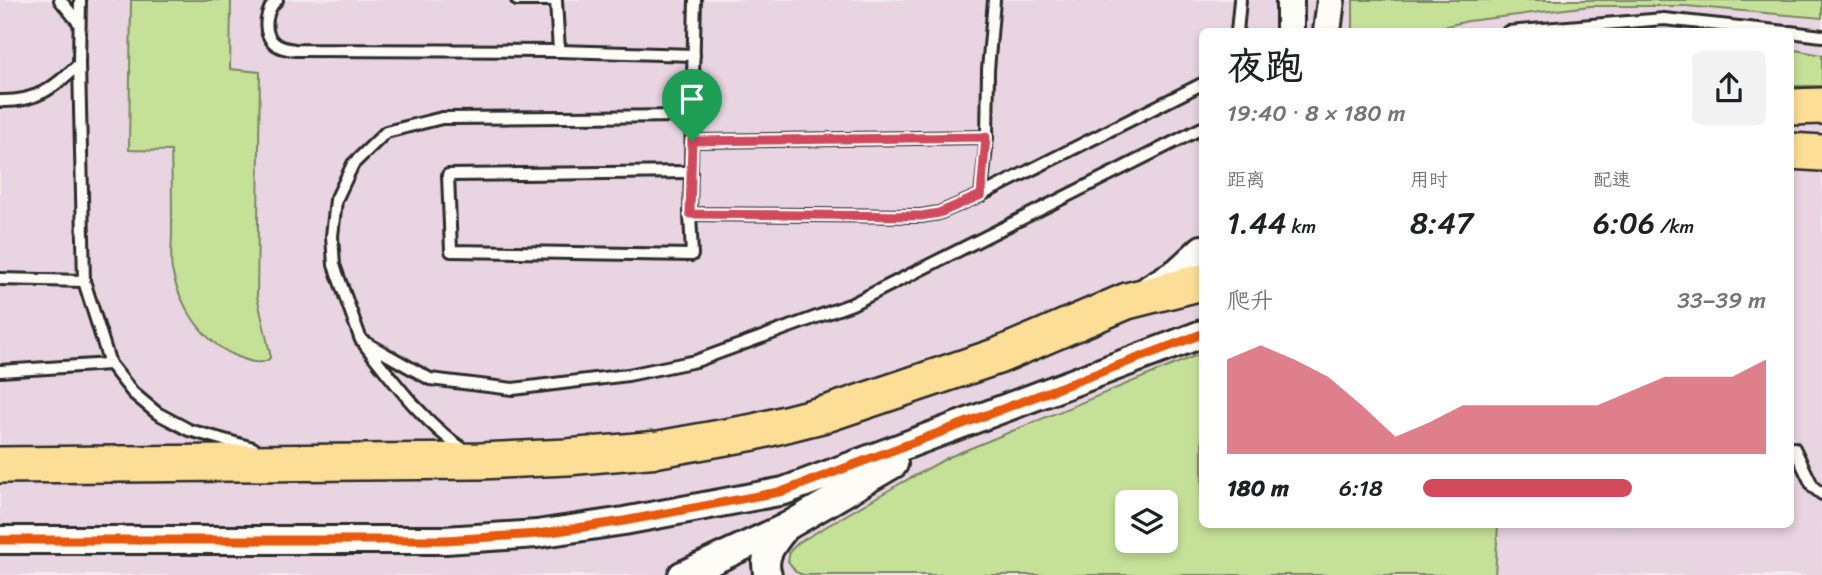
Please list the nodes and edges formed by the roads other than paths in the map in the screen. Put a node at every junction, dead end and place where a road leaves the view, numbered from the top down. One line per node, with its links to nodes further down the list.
1 (60, 0): 11 (lane)
2 (80, 0): 11 (lane)
3 (277, 0): 19 (lane)
4 (517, 0): 5 (lane)
5 (556, 0): 19 (lane)
6 (695, 0): 20 (lane)
7 (993, 0): 28 (lane)
8 (1240, 0): 12 (lane)
9 (1290, 0): 13 (street)
10 (1331, 0): 14 (street)
11 (79, 23): 21 (lane)
12 (1237, 28)
13 (1290, 28)
14 (1328, 28)
15 (1556, 28): 16 (lane)
16 (1750, 28)
17 (1794, 33): 18 (lane)
18 (1822, 36)
19 (559, 51): 20 (lane)
20 (694, 55): 26 (lane)
21 (79, 64): 23 (lane); 35 (lane)
22 (1199, 86): 31 (lane)
23 (0, 101)
24 (1822, 106): 25 (highway)
25 (1794, 107)
26 (692, 116): 29 (lane); 39 (lane)
27 (1199, 130): 39 (lane)
28 (986, 137): 29 (lane); 31 (lane)
29 (692, 141): 30 (lane)
30 (691, 173): 32 (lane); 32 (lane)
31 (981, 195): 32 (lane)
32 (690, 214)
33 (1199, 252): 37 (street)
34 (0, 279): 35 (lane)
35 (84, 281): 40 (lane)
36 (1199, 283): 37 (highway)
37 (1127, 301): 44 (highway)
38 (1199, 335): 42 (street)
39 (361, 340): 44 (lane)
40 (110, 365): 41 (lane); 45 (lane)
41 (0, 371)
42 (953, 428): 48 (street); 49 (street)
43 (1794, 448): 47 (lane)
44 (480, 461): 45 (highway)
45 (314, 462): 46 (highway)
46 (0, 465)
47 (1822, 495)
48 (786, 527): 50 (street); 51 (street)
49 (0, 540)
50 (682, 575)
51 (768, 575)

